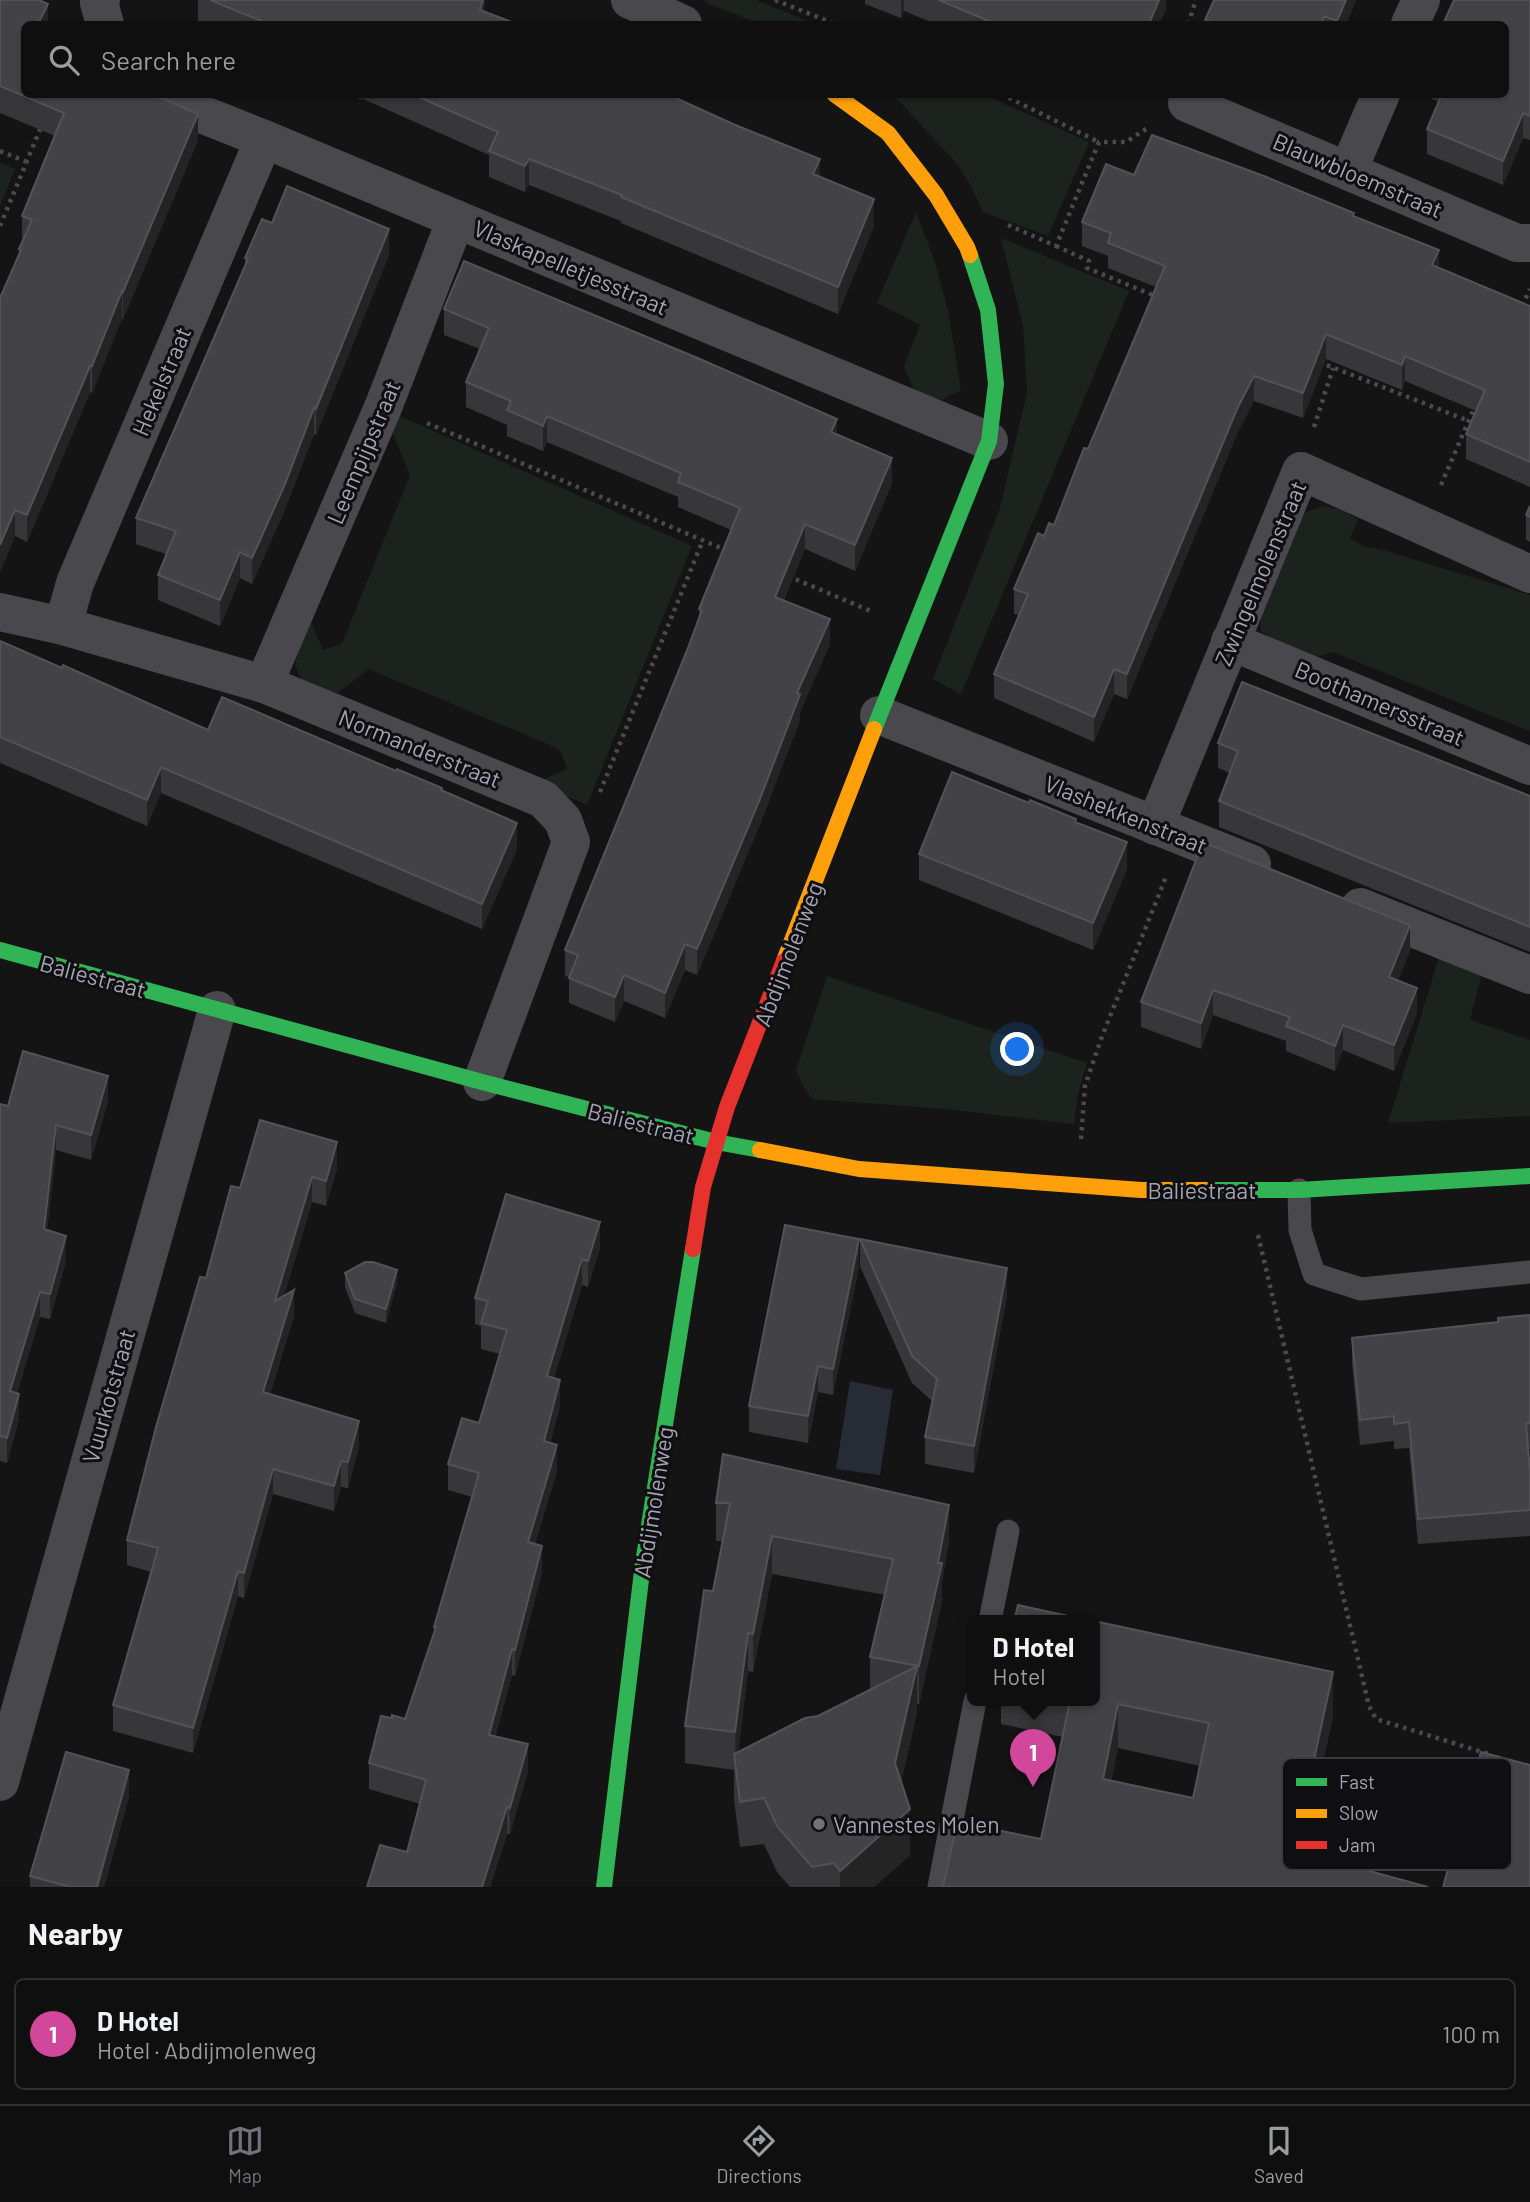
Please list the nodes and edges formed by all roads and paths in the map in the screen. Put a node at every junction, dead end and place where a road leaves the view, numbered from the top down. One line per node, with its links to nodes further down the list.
1 (101, 0): 6 (street)
2 (775, 0): 8 (path)
3 (1196, 0): 9 (path)
4 (1421, 0): 10 (street)
5 (634, 1): 7 (street)
6 (104, 21)
7 (677, 21)
8 (828, 21)
9 (1189, 21)
10 (1411, 21)
11 (161, 98): 17 (street, Vlaskapelletjesstraat)
12 (840, 98): 22 (street, Abdijmolenweg)
13 (1009, 98): 18 (path)
14 (1379, 98): 21 (street)
15 (1187, 103): 18 (path); 21 (street, Blauwbloemstraat)
16 (46, 117): 20 (path)
17 (264, 139): 23 (street, Vlaskapelletjesstraat); 43 (street, Hekelstraat)
18 (1099, 142): 26 (path)
19 (0, 150): 20 (path)
20 (27, 162): 24 (path)
21 (1348, 171): 25 (street, Blauwbloemstraat)
22 (936, 195): 26 (path); 35 (street, Abdijmolenweg)
23 (456, 219): 33 (street, Leempijpstraat); 35 (street, Vlaskapelletjesstraat)
24 (0, 226)
25 (1530, 243)
26 (1056, 246): 28 (path)
27 (1530, 288): 29 (path)
28 (1164, 300)
29 (1519, 312)
30 (1307, 357): 31 (path)
31 (1333, 368): 34 (path); 36 (path)
32 (1480, 397): 34 (path)
33 (384, 405): 38 (path); 46 (street, Leempijpstraat)
34 (1469, 421): 37 (path)
35 (989, 441): 44 (street, Abdijmolenweg)
36 (1301, 471): 37 (street, Zwingelmolenstraat); 45 (street, Zwingelmolenstraat)
37 (1424, 527): 41 (street, Zwingelmolenstraat)
38 (703, 540): 39 (path); 49 (path)
39 (740, 556)
40 (778, 572): 44 (path)
41 (1530, 574)
42 (0, 612): 43 (street, Normanderstraat)
43 (63, 626): 46 (street, Normanderstraat)
44 (914, 629): 47 (street, Abdijmolenweg)
45 (1230, 640): 48 (street, Boothamersstraat); 50 (street, Zwingelmolenstraat)
46 (264, 684): 49 (street, Normanderstraat)
47 (879, 715): 50 (street, Vlashekkenstraat); 57 (street, Abdijmolenweg)
48 (1530, 766)
49 (567, 831): 56 (street)
50 (1169, 832): 51 (street, Vlashekkenstraat); 59 (path)
51 (1285, 878)
52 (1324, 893): 54 (street)
53 (0, 950): 55 (street, Baliestraat)
54 (1530, 975)
55 (217, 1010): 56 (street, Baliestraat); 67 (street, Vuurkotstraat)
56 (482, 1082): 57 (street, Baliestraat)
57 (716, 1142): 59 (street, Baliestraat); 68 (street, Abdijmolenweg)
58 (1530, 1176): 60 (street, Baliestraat)
59 (1072, 1186): 60 (street, Baliestraat)
60 (1299, 1190): 62 (lane)
61 (1258, 1233): 66 (path)
62 (1530, 1272)
63 (1007, 1531): 64 (lane)
64 (991, 1615)
65 (974, 1706): 69 (lane)
66 (1504, 1758)
67 (0, 1782)
68 (604, 1887)
69 (939, 1887)

